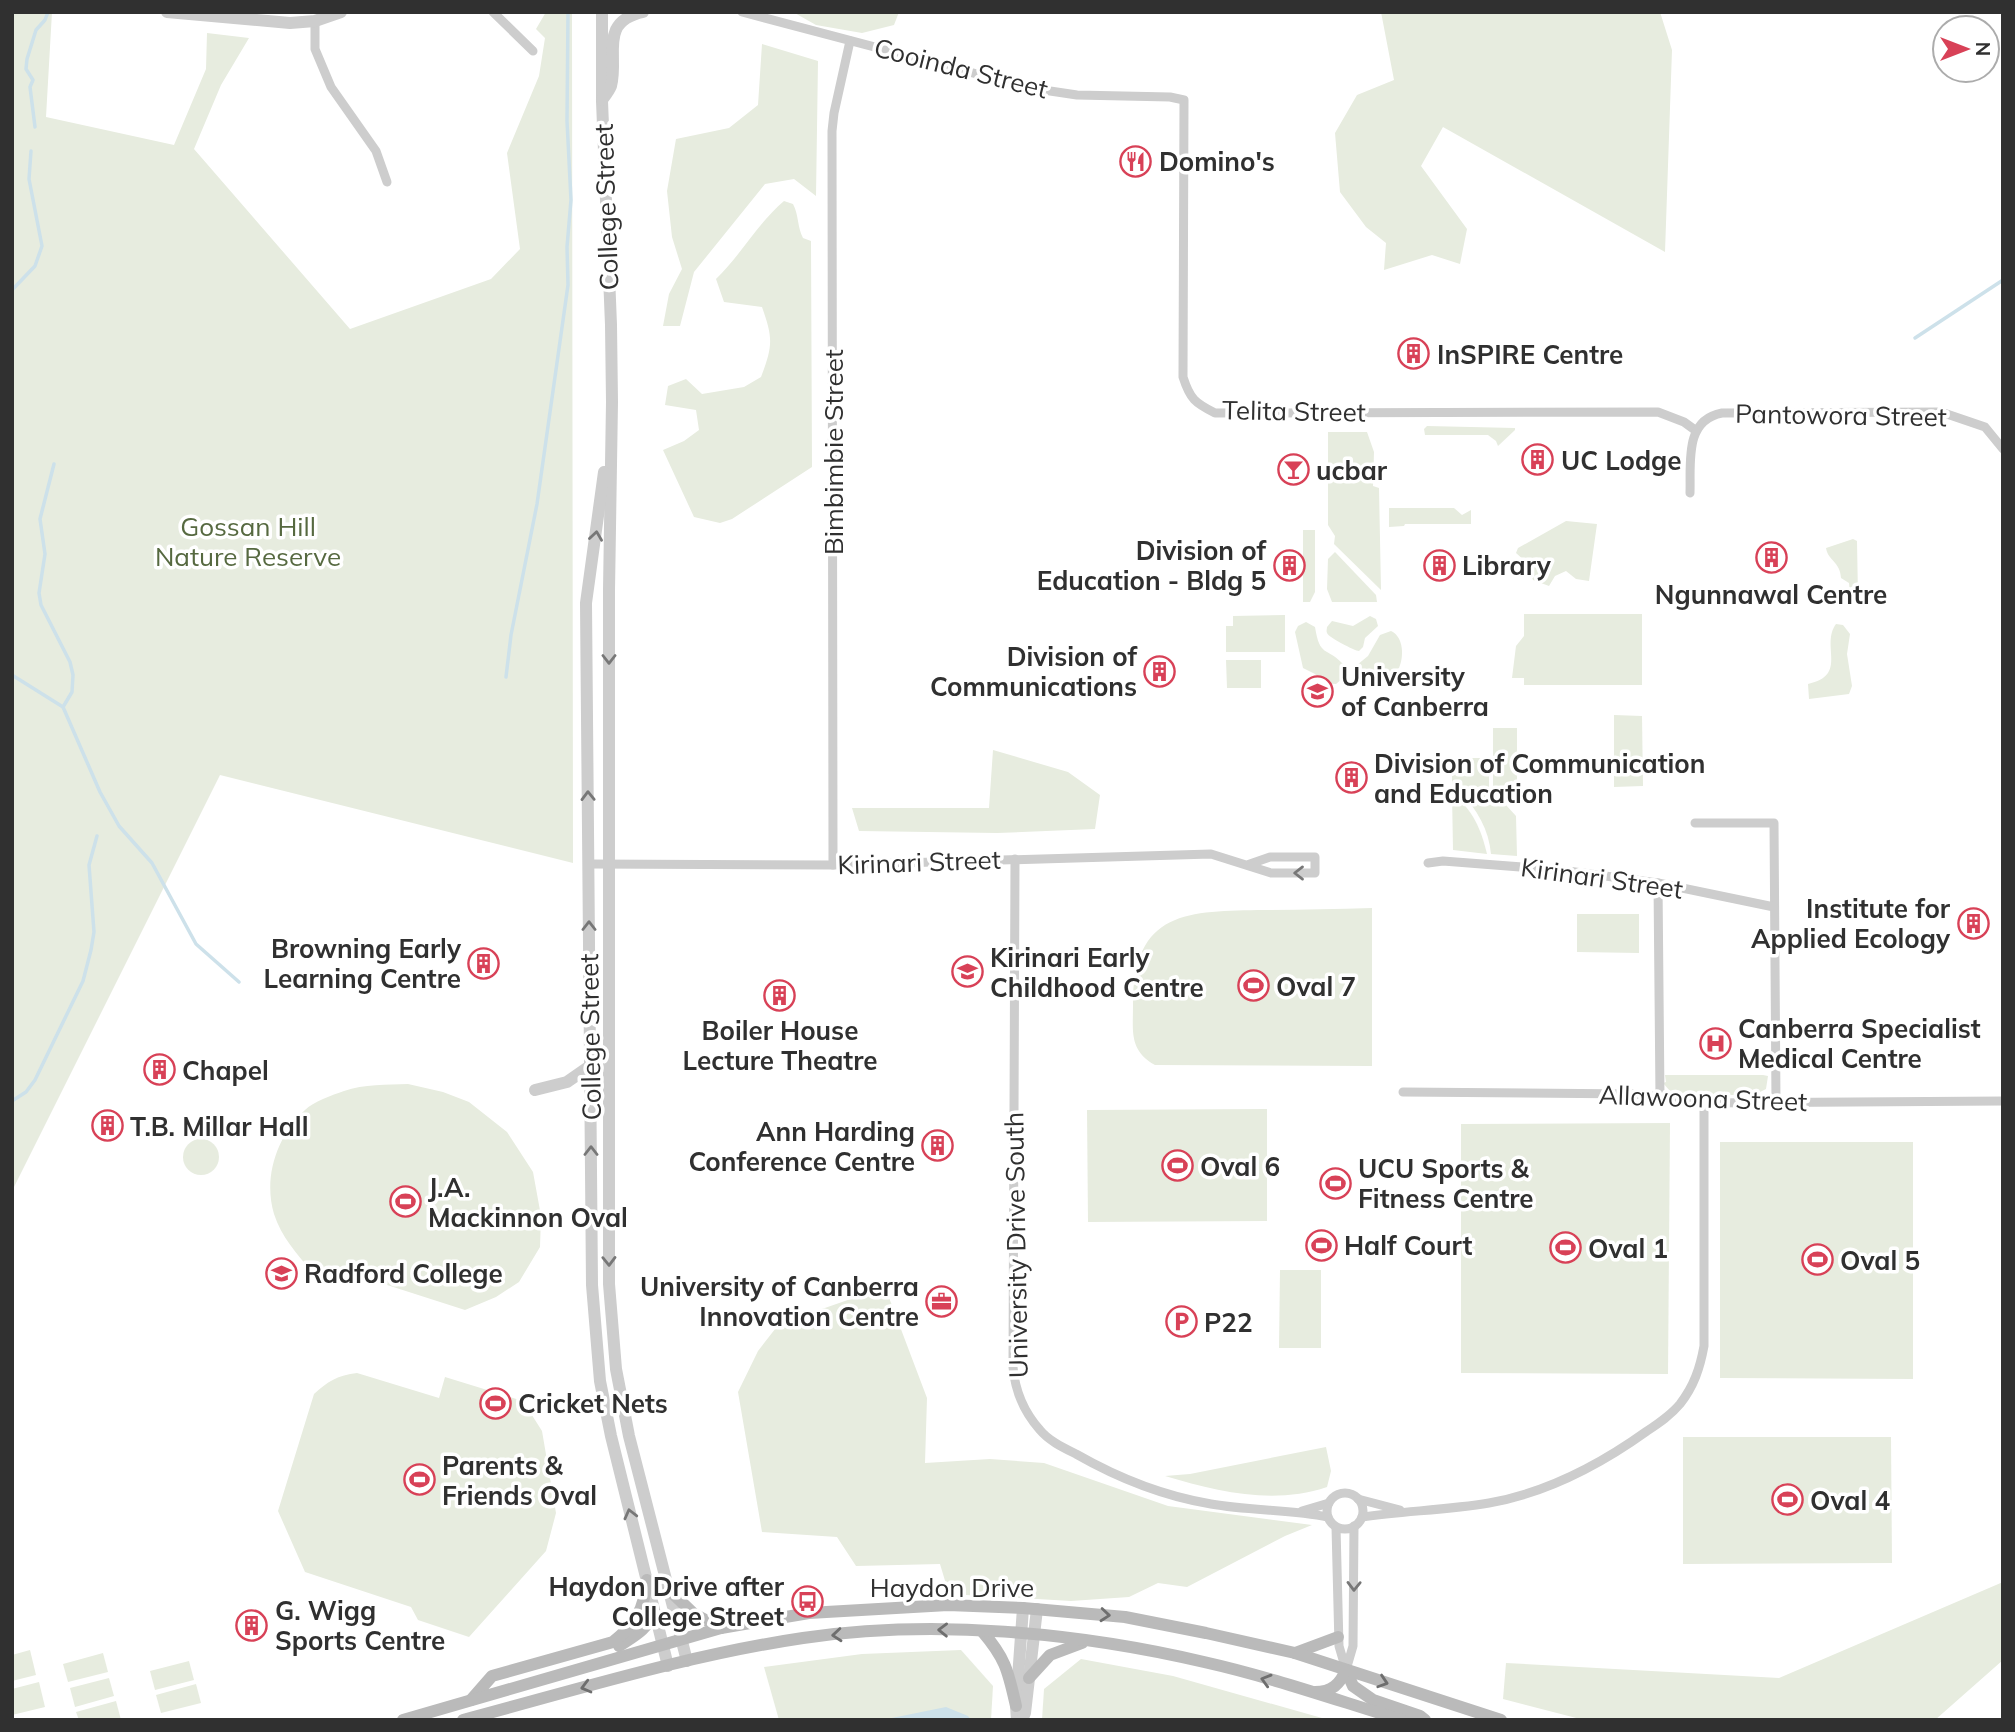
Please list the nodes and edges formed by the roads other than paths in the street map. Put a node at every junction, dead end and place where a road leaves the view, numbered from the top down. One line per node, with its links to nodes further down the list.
1 (167, 12): 7 (street)
2 (341, 12): 7 (street)
3 (493, 12): 9 (street)
4 (602, 12): 11 (street, College Street)
5 (643, 12): 11 (street)
6 (741, 12): 8 (street, Cooinda Street)
7 (315, 21): 12 (street)
8 (850, 41): 10 (street, Cooinda Street); 21 (street, Bimbimbie Street)
9 (533, 51)
10 (1184, 100): 14 (street, Telita Street)
11 (602, 101): 13 (street, College Street)
12 (387, 182)
13 (612, 402): 20 (street, College Street, one-way to 13); 22 (street, College Street, one-way to 22)
14 (1695, 430): 15 (street, Pantowora Street); 16 (street)
15 (2003, 449)
16 (1690, 494)
17 (1695, 823): 25 (street)
18 (1015, 859): 21 (street, Kirinari Street); 23 (street, Kirinari Street); 35 (street, University Drive South)
19 (1428, 863): 24 (street, Kirinari Street)
20 (589, 864): 22 (street, Kirinari Street); 26 (street, College Street, one-way to 20)
21 (833, 864): 22 (street, Kirinari Street)
22 (610, 865): 42 (street, College Street, one-way to 42)
23 (1247, 866): 23 (street, Kirinari Street, one-way to 23)
24 (1658, 883): 25 (street, Kirinari Street); 29 (street)
25 (1774, 907): 32 (street)
26 (590, 1066): 27 (street); 41 (street, College Street, one-way to 26)
27 (535, 1090)
28 (1403, 1092): 29 (street, Allawoona Street)
29 (1660, 1098): 31 (street, Allawoona Street)
30 (2003, 1101): 32 (street, Allawoona Street)
31 (1704, 1103): 32 (street, Allawoona Street); 36 (street)
32 (1776, 1103)
33 (1358, 1499): 34 (street); 36 (street); 38 (street)
34 (1329, 1503): 35 (street, University Drive South); 37 (street)
35 (1301, 1511): 37 (street, University Drive South)
36 (1405, 1511): 38 (street)
37 (1328, 1517): 40 (street)
38 (1362, 1517): 39 (street)
39 (1354, 1526): 40 (street); 57 (street, one-way to 57)
40 (1336, 1527): 50 (street)
41 (647, 1580): 45 (street, College Street); 61 (main road)
42 (669, 1590): 46 (main road); 51 (street, College Street)
43 (1023, 1608): 44 (main road, Haydon Drive); 46 (main road, Haydon Drive); 48 (street)
44 (1037, 1609): 49 (street); 54 (main road, Haydon Drive, one-way to 54)
45 (654, 1612): 53 (street, College Street); 59 (main road)
46 (721, 1628): 51 (main road, Haydon Drive)
47 (982, 1631): 48 (main road, Haydon Drive); 55 (main road, Haydon Drive, one-way to 55); 62 (main road)
48 (1021, 1633): 49 (main road, Haydon Drive); 62 (street)
49 (1035, 1634): 52 (main road, Haydon Drive); 58 (street)
50 (1338, 1637): 54 (main road); 57 (street)
51 (681, 1639): 53 (main road, Haydon Drive); 55 (street, College Street)
52 (1085, 1641): 58 (main road); 60 (main road, Haydon Drive, one-way to 52)
53 (663, 1644): 56 (street, College Street); 59 (main road, Haydon Drive)
54 (1295, 1653): 57 (main road, Haydon Drive)
55 (687, 1661): 56 (main road, Haydon Drive)
56 (668, 1666): 64 (main road, Haydon Drive, one-way to 64)
57 (1346, 1670): 60 (main road); 66 (main road); 67 (main road, Haydon Drive, one-way to 67)
58 (1029, 1678): 62 (street)
59 (526, 1684): 61 (main road, Haydon Drive)
60 (1306, 1691): 65 (main road, Haydon Drive)
61 (471, 1700): 63 (main road, Haydon Drive)
62 (1018, 1715)
63 (403, 1720)
64 (463, 1720)
65 (1402, 1720)
66 (1425, 1720)
67 (1502, 1720)

